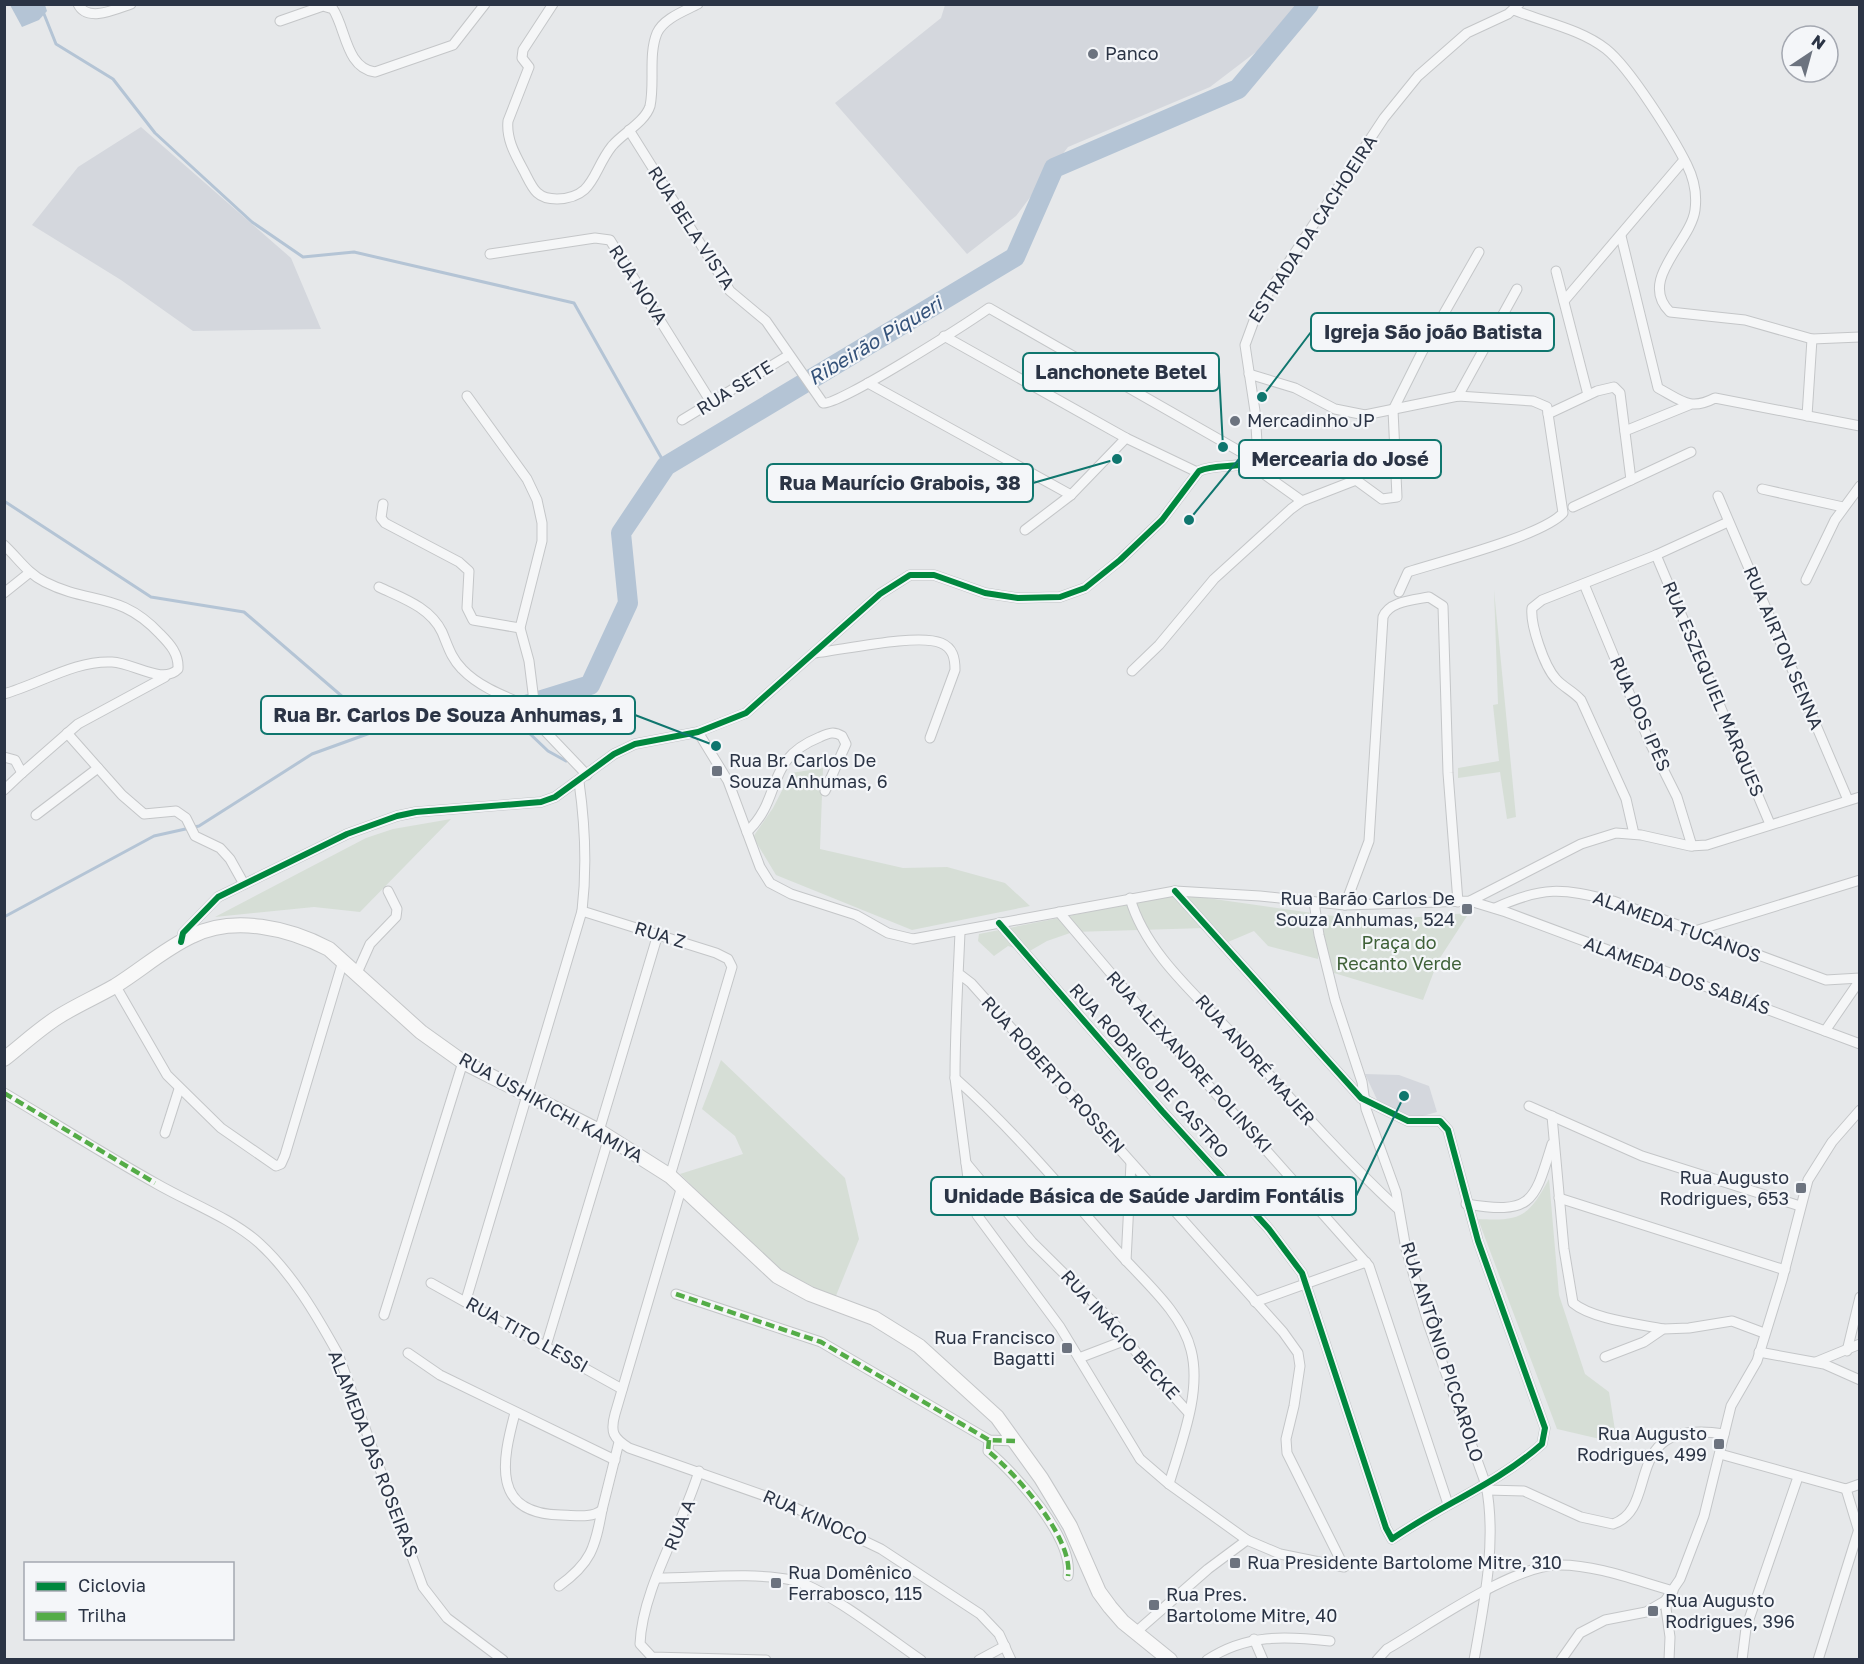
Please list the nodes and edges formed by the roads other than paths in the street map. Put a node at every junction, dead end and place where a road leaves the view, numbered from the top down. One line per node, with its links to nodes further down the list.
1 (78, 4): 2 (street)
2 (131, 4)
3 (485, 4): 7 (street)
4 (553, 4): 8 (street)
5 (698, 4): 8 (street)
6 (1517, 7): 9 (street); 20 (street, ESTRADA DA CACHOEIRA)
7 (280, 21)
8 (629, 130): 19 (street, RUA BELA VISTA)
9 (1684, 160): 10 (street); 18 (street)
10 (1622, 236): 15 (street); 26 (street)
11 (1479, 252): 27 (street)
12 (490, 254): 25 (street, RUA NOVA)
13 (1556, 271): 15 (street)
14 (1517, 289): 24 (street)
15 (1564, 301): 22 (street)
16 (944, 336): 21 (street); 33 (street); 35 (street)
17 (1860, 337): 18 (street)
18 (1812, 339): 29 (street)
19 (789, 355): 21 (street, RUA BELA VISTA); 25 (street, RUA SETE)
20 (1249, 374): 27 (street); 35 (street, ESTRADA DA CACHOEIRA)
21 (868, 383): 40 (street)
22 (1588, 395): 28 (street); 32 (street)
23 (467, 396): 56 (street)
24 (1458, 396): 27 (street); 28 (street)
25 (711, 402): 30 (street, RUA SETE)
26 (1689, 405): 29 (street); 32 (street)
27 (1393, 410): 42 (street)
28 (1548, 414): 54 (street)
29 (1807, 416): 31 (street)
30 (682, 420)
31 (1860, 426)
32 (1625, 431): 37 (street)
33 (1126, 438): 36 (street); 40 (street)
34 (1691, 453): 37 (street)
35 (1253, 462): 36 (street); 42 (street)
36 (1197, 472): 57 (street)
37 (1631, 480): 44 (street)
38 (1860, 486): 45 (street)
39 (1762, 489): 45 (street)
40 (1071, 495): 47 (street)
41 (1718, 496): 46 (street, RUA AIRTON SENNA)
42 (1302, 501): 58 (street)
43 (383, 504): 56 (street)
44 (1573, 507)
45 (1843, 507): 51 (street)
46 (1728, 522): 49 (street); 72 (street, RUA AIRTON SENNA)
47 (1024, 530)
48 (4, 545): 50 (street)
49 (1656, 555): 52 (street); 74 (street, RUA ESZEQUIEL MARQUES)
50 (29, 573): 55 (street); 59 (street)
51 (1806, 580)
52 (1584, 584): 76 (street); 77 (street, RUA DOS IPÊS)
53 (379, 587): 61 (street)
54 (1400, 592)
55 (4, 593)
56 (520, 628): 61 (street)
57 (815, 653): 62 (street); 64 (street)
58 (1132, 670)
59 (165, 676): 60 (street); 63 (street)
60 (4, 694)
61 (535, 709): 68 (street)
62 (698, 732): 68 (street); 75 (street)
63 (68, 733): 66 (street); 67 (street)
64 (930, 738)
65 (4, 757): 67 (street)
66 (98, 768): 73 (street); 79 (street)
67 (22, 773): 69 (street)
68 (583, 778): 79 (street); 88 (street)
69 (4, 790)
70 (825, 791): 75 (street)
71 (1860, 797): 72 (street)
72 (1848, 800): 74 (street)
73 (36, 815)
74 (1770, 824): 77 (street)
75 (747, 832): 92 (street)
76 (1634, 834): 77 (street); 85 (street)
77 (1692, 846)
78 (1860, 880): 91 (street)
79 (244, 884): 94 (street)
80 (387, 891): 96 (street)
81 (1175, 891): 82 (street); 83 (street); 108 (street)
82 (1130, 898): 89 (street); 122 (street, RUA ANDRÉ MAJER)
83 (1314, 902): 86 (street); 108 (street, RUA ANTÔNIO PICCAROLO)
84 (1458, 902): 85 (street); 86 (street); 86 (street)
85 (1470, 902): 87 (street, ALAMEDA DOS SABIÁS)
86 (1345, 905)
87 (1495, 908): 91 (street, ALAMEDA TUCANOS); 100 (street, ALAMEDA DOS SABIÁS)
88 (582, 911): 93 (street, RUA Z); 107 (street)
89 (1059, 912): 90 (street); 124 (street, RUA ALEXANDRE POLINSKI)
90 (999, 923): 92 (street); 126 (street, RUA RODRIGO DE CASTRO)
91 (1695, 931): 98 (street, ALAMEDA TUCANOS)
92 (960, 932): 97 (street)
93 (658, 934): 113 (street); 117 (street, RUA Z)
94 (181, 942): 95 (main road, RUA USHIKICHI KAMIYA); 99 (main road, RUA USHIKICHI KAMIYA)
95 (343, 961): 96 (main road, RUA USHIKICHI KAMIYA); 105 (street)
96 (357, 973): 103 (main road, RUA USHIKICHI KAMIYA)
97 (958, 973): 104 (street); 116 (street, RUA ROBERTO ROSSEN)
98 (1860, 979): 100 (street)
99 (115, 986): 102 (main road, RUA USHIKICHI KAMIYA); 105 (street)
100 (1825, 1031): 101 (street, ALAMEDA DOS SABIÁS)
101 (1860, 1044)
102 (4, 1059)
103 (463, 1062): 107 (main road, RUA USHIKICHI KAMIYA); 132 (street)
104 (955, 1078): 115 (street); 123 (street)
105 (179, 1089): 112 (street)
106 (4, 1093): 174 (street, ALAMEDA DAS ROSEIRAS)
107 (526, 1094): 113 (main road, RUA USHIKICHI KAMIYA); 130 (street)
108 (1365, 1100): 120 (street); 122 (street, RUA ANTÔNIO PICCAROLO)
109 (1529, 1106): 111 (street)
110 (1860, 1110): 121 (street)
111 (1552, 1116): 114 (street); 121 (street)
112 (165, 1133)
113 (604, 1134): 117 (main road, RUA USHIKICHI KAMIYA); 137 (street)
114 (1553, 1139): 119 (street); 120 (street)
115 (965, 1161): 135 (street, RUA INÁCIO BECKE); 141 (street)
116 (1131, 1163): 123 (street); 131 (street, RUA ROBERTO ROSSEN)
117 (670, 1176): 118 (main road, RUA USHIKICHI KAMIYA)
118 (682, 1186): 145 (street); 150 (main road, RUA USHIKICHI KAMIYA)
119 (1559, 1198): 125 (street); 133 (street)
120 (1466, 1204): 158 (street)
121 (1800, 1206): 125 (street)
122 (1397, 1209): 158 (street, RUA ANTÔNIO PICCAROLO)
123 (1126, 1261): 146 (street)
124 (1366, 1262): 126 (street); 160 (street, RUA ALEXANDRE POLINSKI)
125 (1785, 1270): 134 (street)
126 (1305, 1282): 131 (street); 160 (street, RUA RODRIGO DE CASTRO)
127 (431, 1283): 130 (street, RUA TITO LESSI)
128 (676, 1294): 149 (street)
129 (1860, 1297): 138 (street)
130 (466, 1300): 137 (street, RUA TITO LESSI)
131 (1255, 1302): 163 (street, RUA ROBERTO ROSSEN)
132 (384, 1315)
133 (1663, 1329): 134 (street); 142 (street)
134 (1764, 1333): 139 (street)
135 (1126, 1340): 141 (street); 146 (street, RUA INÁCIO BECKE)
136 (1860, 1344): 138 (street)
137 (546, 1346): 145 (street, RUA TITO LESSI)
138 (1847, 1351): 143 (street)
139 (1760, 1352): 143 (street); 148 (street)
140 (408, 1353): 147 (street)
141 (1079, 1358): 156 (street)
142 (1605, 1358)
143 (1816, 1362): 144 (street)
144 (1860, 1380)
145 (622, 1389): 151 (street)
146 (1188, 1412): 156 (street)
147 (516, 1413): 153 (street); 161 (street)
148 (1724, 1434): 152 (street); 158 (street)
149 (989, 1440): 150 (street); 164 (street)
150 (1015, 1441): 170 (main road, RUA USHIKICHI KAMIYA)
151 (620, 1442): 153 (street); 154 (street, RUA KINOCO)
152 (1720, 1454): 155 (street); 167 (street)
153 (615, 1460): 161 (street)
154 (699, 1471): 165 (street, RUA A); 173 (street, RUA KINOCO)
155 (1798, 1476): 159 (street); 186 (street)
156 (1170, 1484): 163 (street)
157 (1860, 1484): 159 (street)
158 (1487, 1488): 160 (street); 168 (street, RUA ANTÔNIO PICCAROLO)
159 (1846, 1489): 162 (street)
160 (1448, 1504)
161 (602, 1510): 166 (street)
162 (1859, 1534): 187 (street)
163 (1247, 1540): 170 (street)
164 (1068, 1576)
165 (657, 1578): 175 (street, RUA A); 176 (street)
166 (559, 1586)
167 (1673, 1591): 168 (street); 169 (street)
168 (1485, 1593): 182 (street); 183 (street, RUA ANTÔNIO PICCAROLO)
169 (1665, 1601): 184 (street); 185 (street)
170 (1136, 1632): 179 (main road, RUA USHIKICHI KAMIYA)
171 (1254, 1639): 172 (street); 180 (street); 181 (street)
172 (1330, 1641)
173 (1005, 1646): 177 (street); 178 (street, RUA KINOCO)
174 (503, 1659)
175 (766, 1659)
176 (921, 1659)
177 (979, 1659)
178 (1011, 1659)
179 (1170, 1659)
180 (1207, 1659)
181 (1263, 1659)
182 (1377, 1659)
183 (1474, 1659)
184 (1561, 1659)
185 (1669, 1659)
186 (1742, 1659)
187 (1818, 1659)

